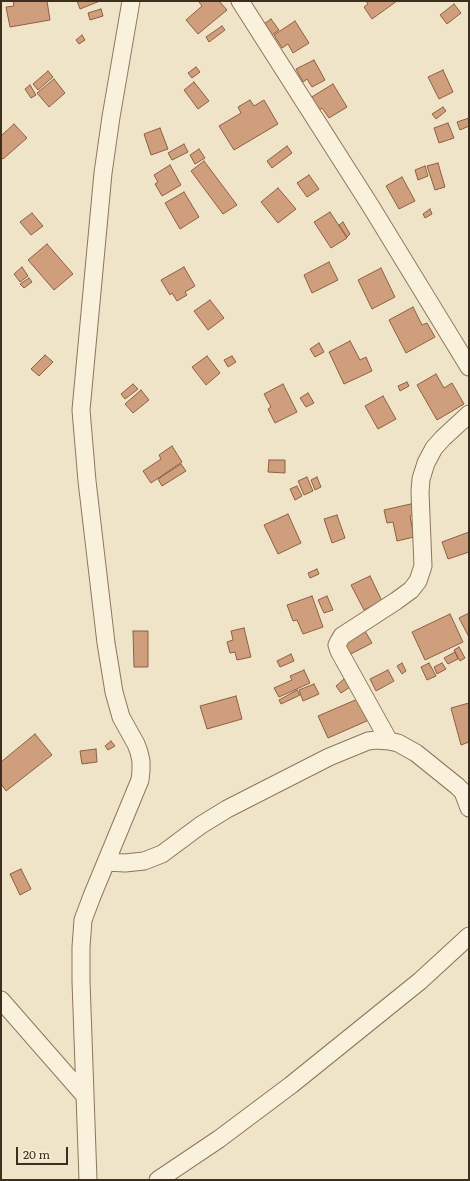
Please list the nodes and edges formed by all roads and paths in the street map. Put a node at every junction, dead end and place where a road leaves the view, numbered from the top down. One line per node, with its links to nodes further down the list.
1 (131, 1): 7 (street)
2 (240, 1): 3 (street)
3 (469, 367)
4 (469, 414): 5 (street)
5 (390, 741): 6 (street); 7 (street)
6 (467, 797)
7 (106, 862): 10 (street)
8 (469, 936): 12 (street)
9 (1, 1000): 10 (street)
10 (85, 1096): 11 (street)
11 (88, 1180)
12 (158, 1180)

